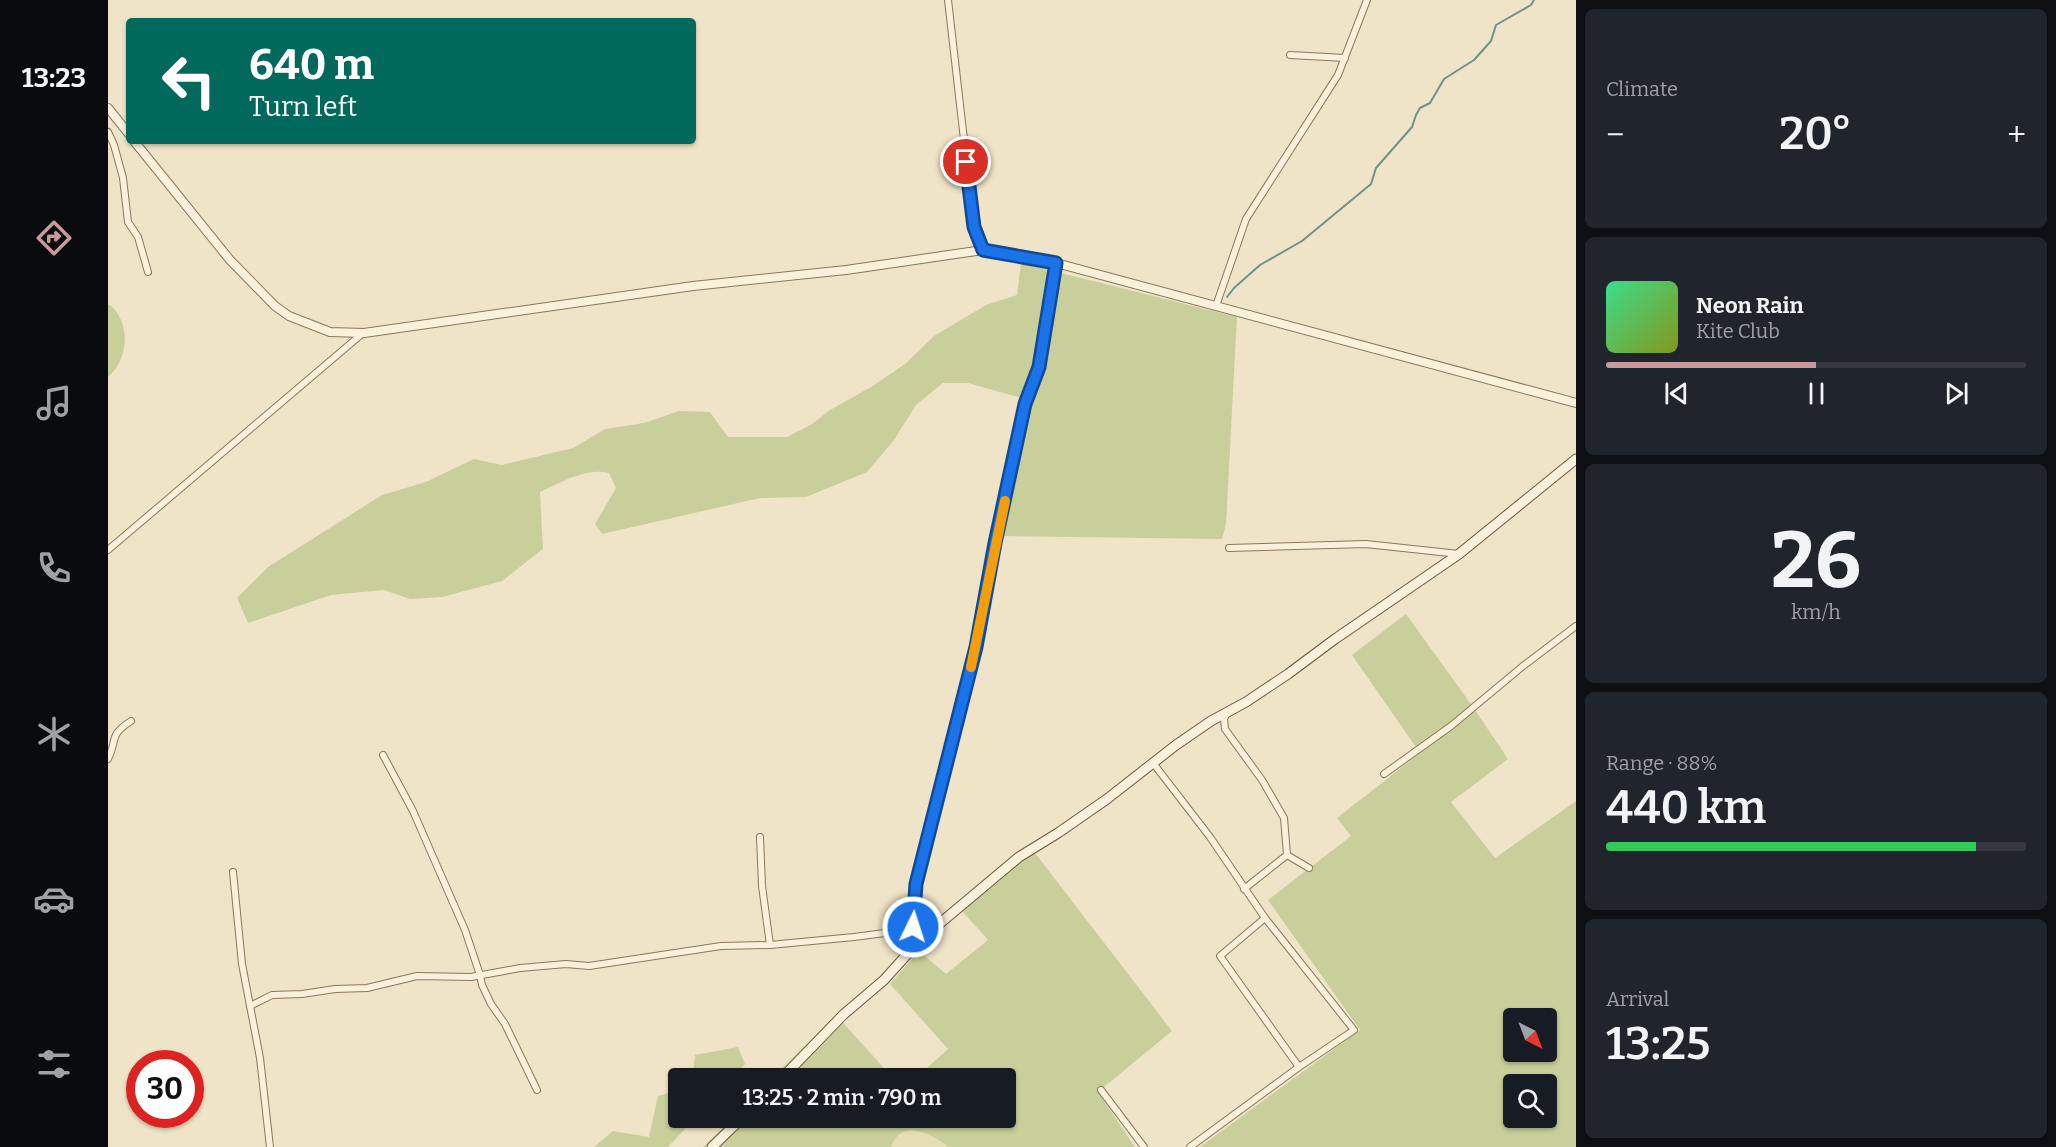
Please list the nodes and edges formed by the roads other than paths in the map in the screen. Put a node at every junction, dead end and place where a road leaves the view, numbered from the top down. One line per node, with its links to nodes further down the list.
1 (948, 0): 9 (street)
2 (1367, 0): 4 (street)
3 (1290, 55): 4 (street)
4 (1345, 58): 12 (street)
5 (108, 108): 6 (street)
6 (126, 130)
7 (108, 132): 11 (street)
8 (136, 144): 13 (street)
9 (983, 250): 10 (street); 13 (street)
10 (1056, 263): 12 (street); 32 (street)
11 (148, 272)
12 (1216, 306): 14 (street)
13 (363, 333): 17 (street)
14 (1576, 403)
15 (1576, 459): 18 (main road)
16 (1229, 548): 18 (street)
17 (108, 550)
18 (1459, 554): 20 (main road)
19 (1576, 626): 25 (street)
20 (1227, 711): 24 (main road); 27 (street)
21 (131, 722): 23 (street)
22 (383, 755): 35 (street)
23 (108, 759)
24 (1153, 763): 30 (street); 33 (main road)
25 (1384, 774)
26 (760, 837): 34 (street)
27 (1287, 855): 28 (street); 30 (street)
28 (1309, 868)
29 (233, 872): 36 (street)
30 (1244, 889): 31 (street)
31 (1265, 918): 37 (street); 37 (street)
32 (913, 927): 33 (street); 34 (street)
33 (920, 940): 38 (main road)
34 (770, 945): 35 (street)
35 (480, 975): 36 (street); 39 (street)
36 (250, 1006): 42 (street)
37 (1299, 1067): 45 (street)
38 (792, 1068)
39 (537, 1090)
40 (1101, 1090): 44 (street)
41 (732, 1128): 43 (main road)
42 (270, 1147)
43 (712, 1147)
44 (1144, 1147)
45 (1190, 1147)

